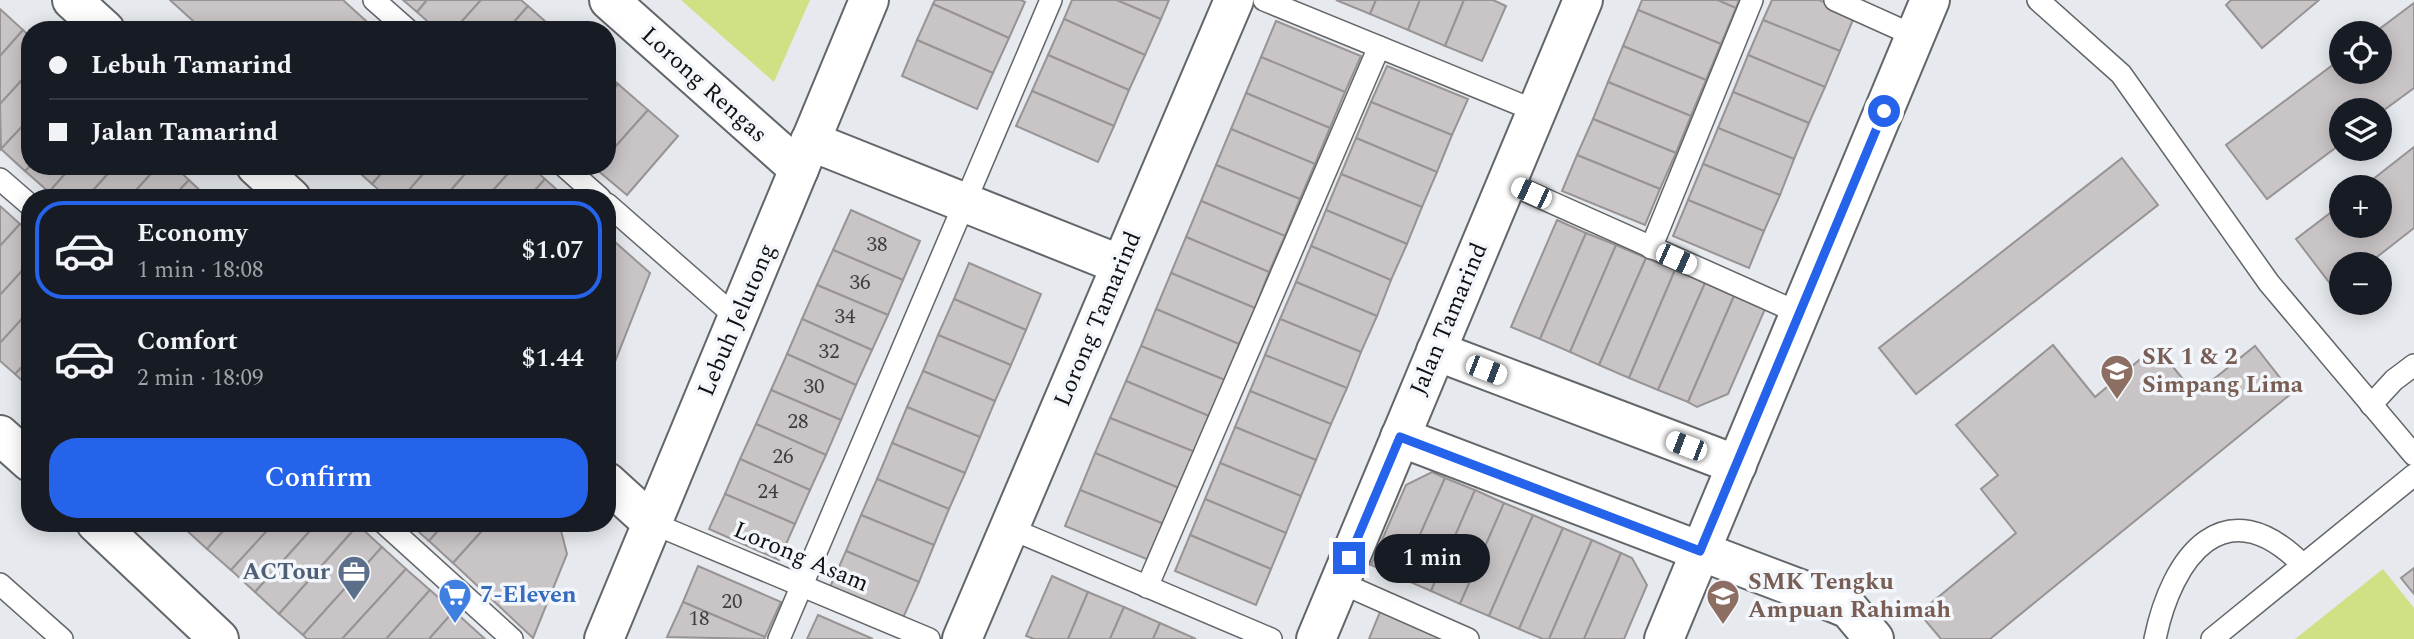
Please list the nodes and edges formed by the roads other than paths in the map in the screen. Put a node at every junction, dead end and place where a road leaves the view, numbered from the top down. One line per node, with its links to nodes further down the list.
1 (72, 0): 13 (street)
2 (374, 0): 14 (lane)
3 (609, 0): 18 (street, Lorong Rengas)
4 (869, 0): 18 (street, Lebuh Jelutong)
5 (1051, 0): 24 (lane)
6 (1234, 0): 27 (street, Lorong Tamarind)
7 (1264, 0): 16 (lane)
8 (1583, 0): 17 (street, Jalan Tamarind)
9 (1752, 0): 26 (lane)
10 (1835, 0): 15 (lane)
11 (1930, 0): 15 (street)
12 (2038, 0): 32 (lane)
13 (95, 21)
14 (397, 21)
15 (1915, 36): 28 (street)
16 (1379, 47): 17 (lane); 49 (lane)
17 (1536, 111): 21 (street, Jalan Tamarind)
18 (805, 155): 24 (street, Lorong Rengas); 29 (street, Lebuh Jelutong)
19 (574, 175): 22 (lane)
20 (0, 179): 23 (lane)
21 (1506, 182): 26 (lane); 30 (street, Jalan Tamarind)
22 (590, 189)
23 (21, 197)
24 (964, 203): 27 (street, Lorong Rengas); 48 (lane)
25 (616, 212): 29 (lane)
26 (1651, 248): 28 (lane)
27 (1121, 265): 41 (street, Lorong Tamarind)
28 (1799, 313): 37 (street)
29 (737, 318): 40 (street, Lebuh Jelutong)
30 (1436, 351): 34 (street, Jalan Tamarind); 37 (street)
31 (2414, 365): 32 (lane)
32 (2371, 405): 36 (lane)
33 (0, 435): 35 (street)
34 (1400, 437): 44 (street); 46 (street, Jalan Tamarind)
35 (21, 453)
36 (2414, 455)
37 (1737, 466): 44 (street)
38 (2414, 475): 45 (lane)
39 (616, 490): 40 (street)
40 (652, 523): 48 (lane, Lorong Asam); 53 (street, Lebuh Jelutong)
41 (1009, 528): 49 (lane); 56 (street, Lorong Tamarind)
42 (106, 532): 51 (street)
43 (394, 532): 52 (lane)
44 (1700, 551): 60 (street); 61 (street)
45 (2303, 565): 62 (lane); 63 (lane)
46 (1339, 582): 58 (street, Jalan Tamarind); 59 (lane)
47 (0, 584): 50 (lane)
48 (801, 585): 54 (lane); 55 (lane, Lorong Asam)
49 (1147, 587): 57 (lane)
50 (62, 639)
51 (219, 639)
52 (512, 639)
53 (604, 639)
54 (779, 639)
55 (929, 639)
56 (962, 639)
57 (1270, 639)
58 (1316, 639)
59 (1468, 639)
60 (1664, 639)
61 (1874, 639)
62 (2155, 639)
63 (2212, 639)

